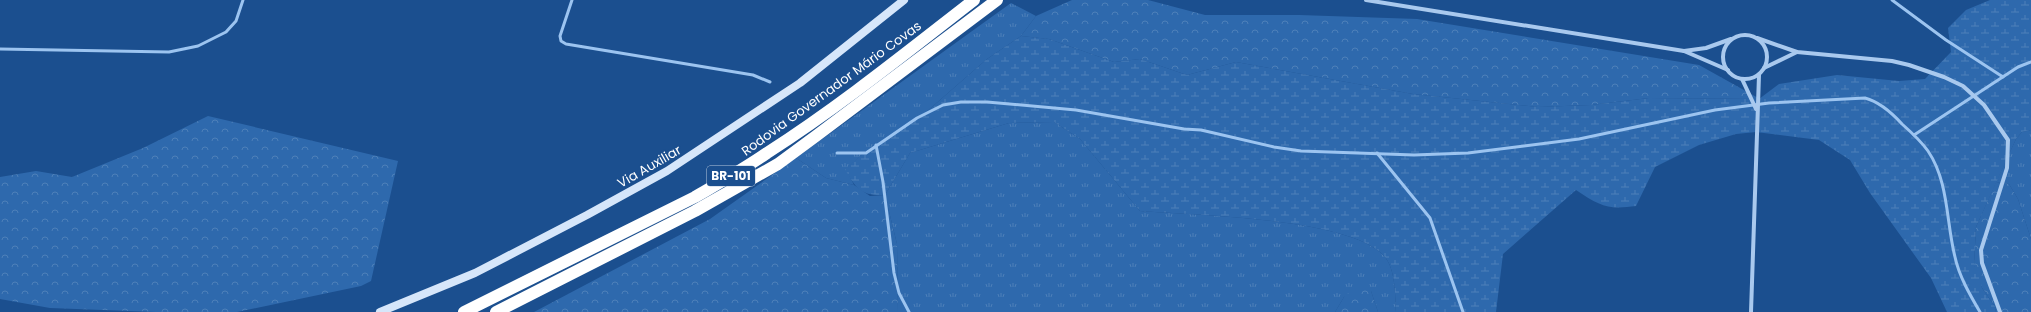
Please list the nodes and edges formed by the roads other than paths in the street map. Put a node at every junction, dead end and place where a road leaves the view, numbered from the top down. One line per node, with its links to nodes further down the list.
1 (904, 0): 15 (street, Via Auxiliar)
2 (974, 0): 16 (highway, Rodovia Governador Mário Covas / BR-101)
3 (997, 0): 14 (highway, BR-101)
4 (1366, 0): 7 (street)
5 (1740, 36): 6 (street); 7 (street); 10 (street)
6 (1757, 38): 8 (street); 9 (street)
7 (1684, 51): 10 (street)
8 (1797, 52): 9 (street); 20 (street)
9 (1764, 68): 11 (street)
10 (1728, 70): 12 (street)
11 (1759, 75): 12 (street); 13 (street)
12 (1742, 79): 13 (street)
13 (1757, 110): 19 (street)
14 (523, 299): 17 (highway, BR-101); 18 (highway)
15 (380, 312)
16 (464, 312)
17 (496, 312)
18 (503, 312)
19 (1751, 312)
20 (2000, 312)

